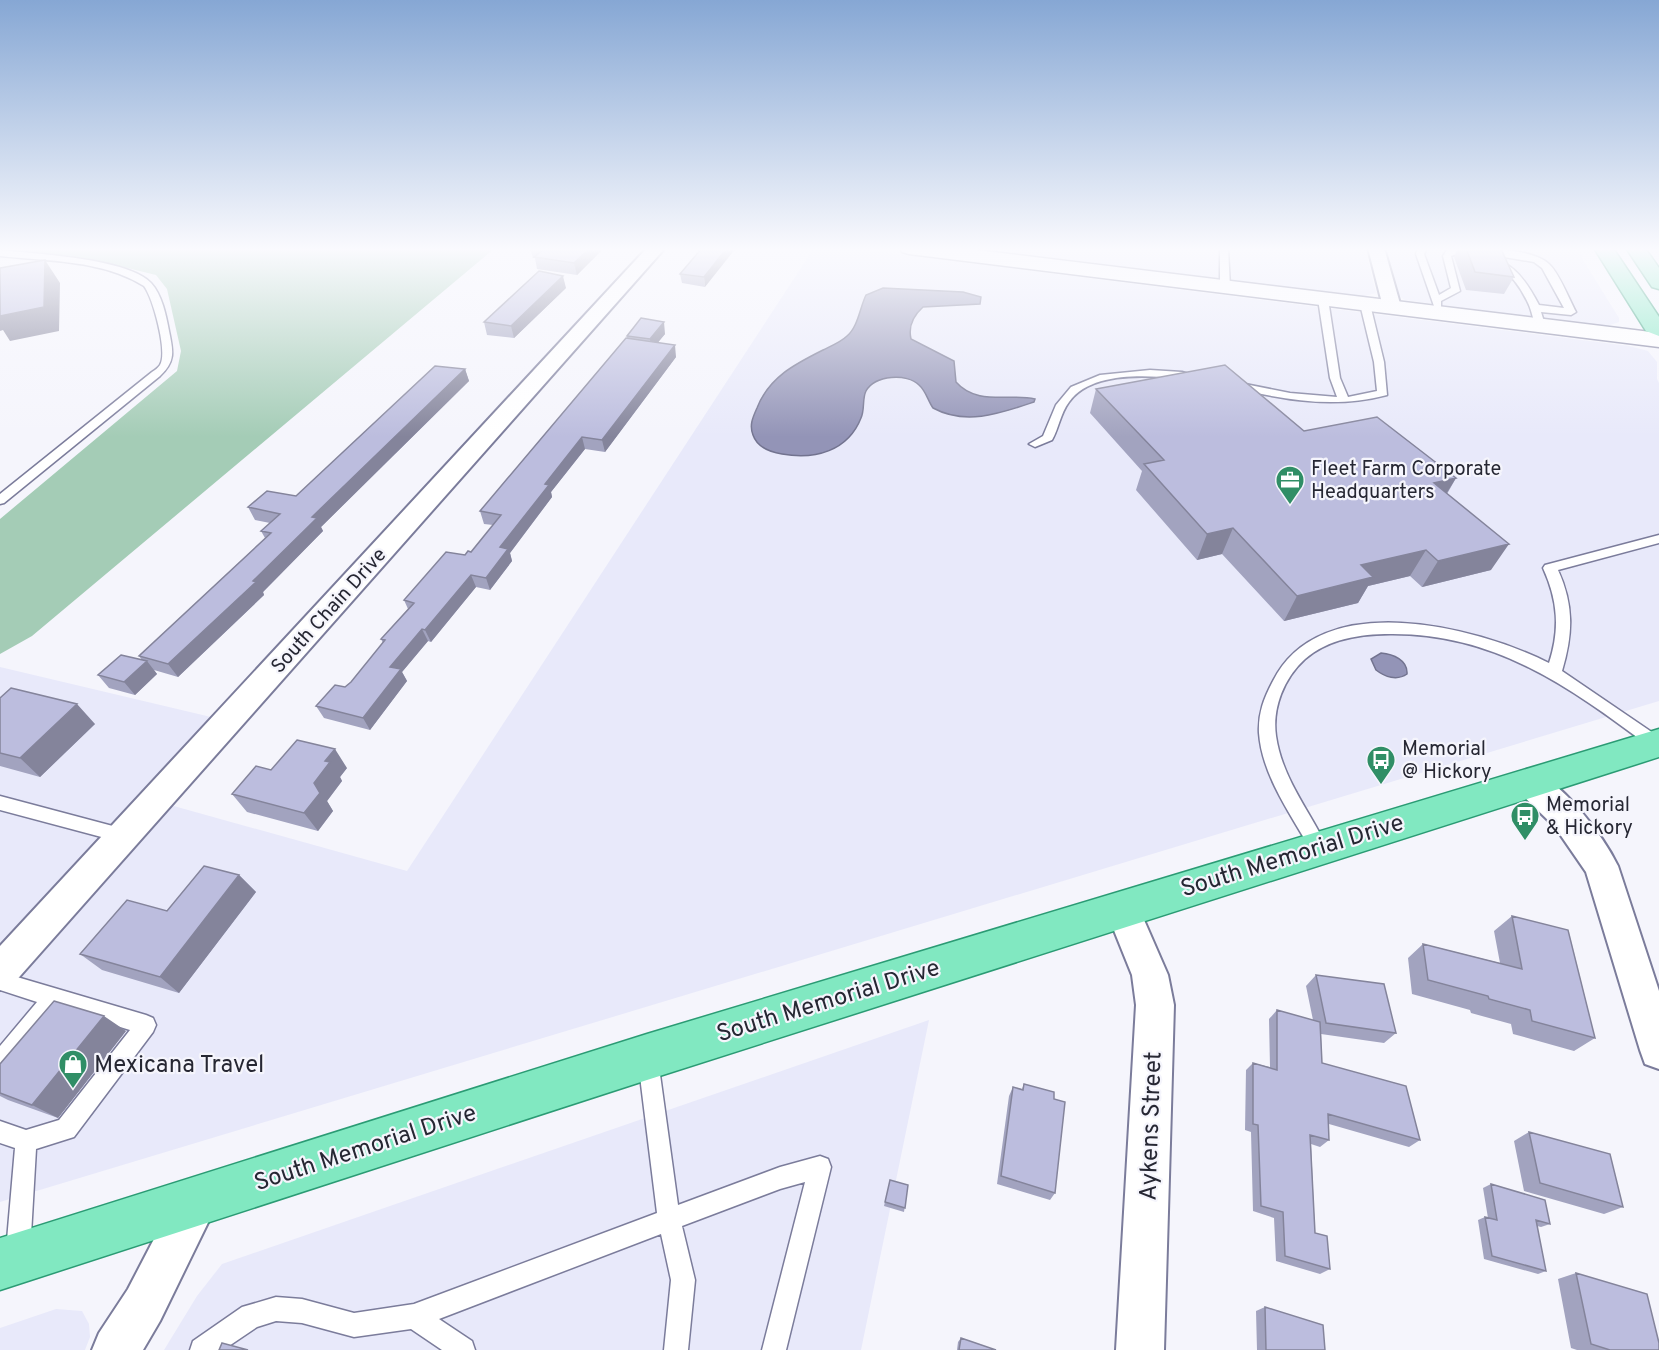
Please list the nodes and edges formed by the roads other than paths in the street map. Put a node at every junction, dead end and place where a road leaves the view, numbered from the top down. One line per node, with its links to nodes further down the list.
1 (158, 311): 14 (lane)
2 (600, 311): 20 (street, South Chain Drive)
3 (1325, 311): 12 (lane)
4 (1367, 311): 12 (lane)
5 (1483, 311): 9 (street)
6 (1536, 311): 9 (lane)
7 (1570, 311): 9 (lane)
8 (1644, 311): 10 (main road)
9 (1538, 317): 11 (street)
10 (1659, 329)
11 (1659, 340)
12 (1342, 399): 13 (lane)
13 (1035, 444)
14 (0, 500)
15 (1659, 539): 16 (lane)
16 (1554, 671): 17 (lane); 21 (lane)
17 (1658, 743): 18 (main road, South Memorial Drive)
18 (1528, 782): 21 (main road, South Memorial Drive); 26 (street)
19 (0, 803): 20 (lane)
20 (124, 836): 23 (street, South Chain Drive)
21 (1318, 847): 22 (main road, South Memorial Drive)
22 (1122, 908): 27 (main road, South Memorial Drive); 40 (street, Aykens Street)
23 (0, 972)
24 (0, 981): 25 (lane)
25 (54, 997): 28 (lane); 30 (lane)
26 (1659, 1050)
27 (647, 1057): 31 (main road, South Memorial Drive); 32 (lane)
28 (0, 1062)
29 (0, 1132): 30 (lane)
30 (26, 1141): 33 (lane)
31 (196, 1202): 33 (main road, South Memorial Drive); 35 (street)
32 (669, 1219): 34 (lane); 38 (lane); 39 (lane)
33 (9, 1261)
34 (414, 1316): 36 (lane); 37 (lane)
35 (116, 1350)
36 (202, 1350)
37 (463, 1350)
38 (676, 1350)
39 (774, 1350)
40 (1140, 1350)

